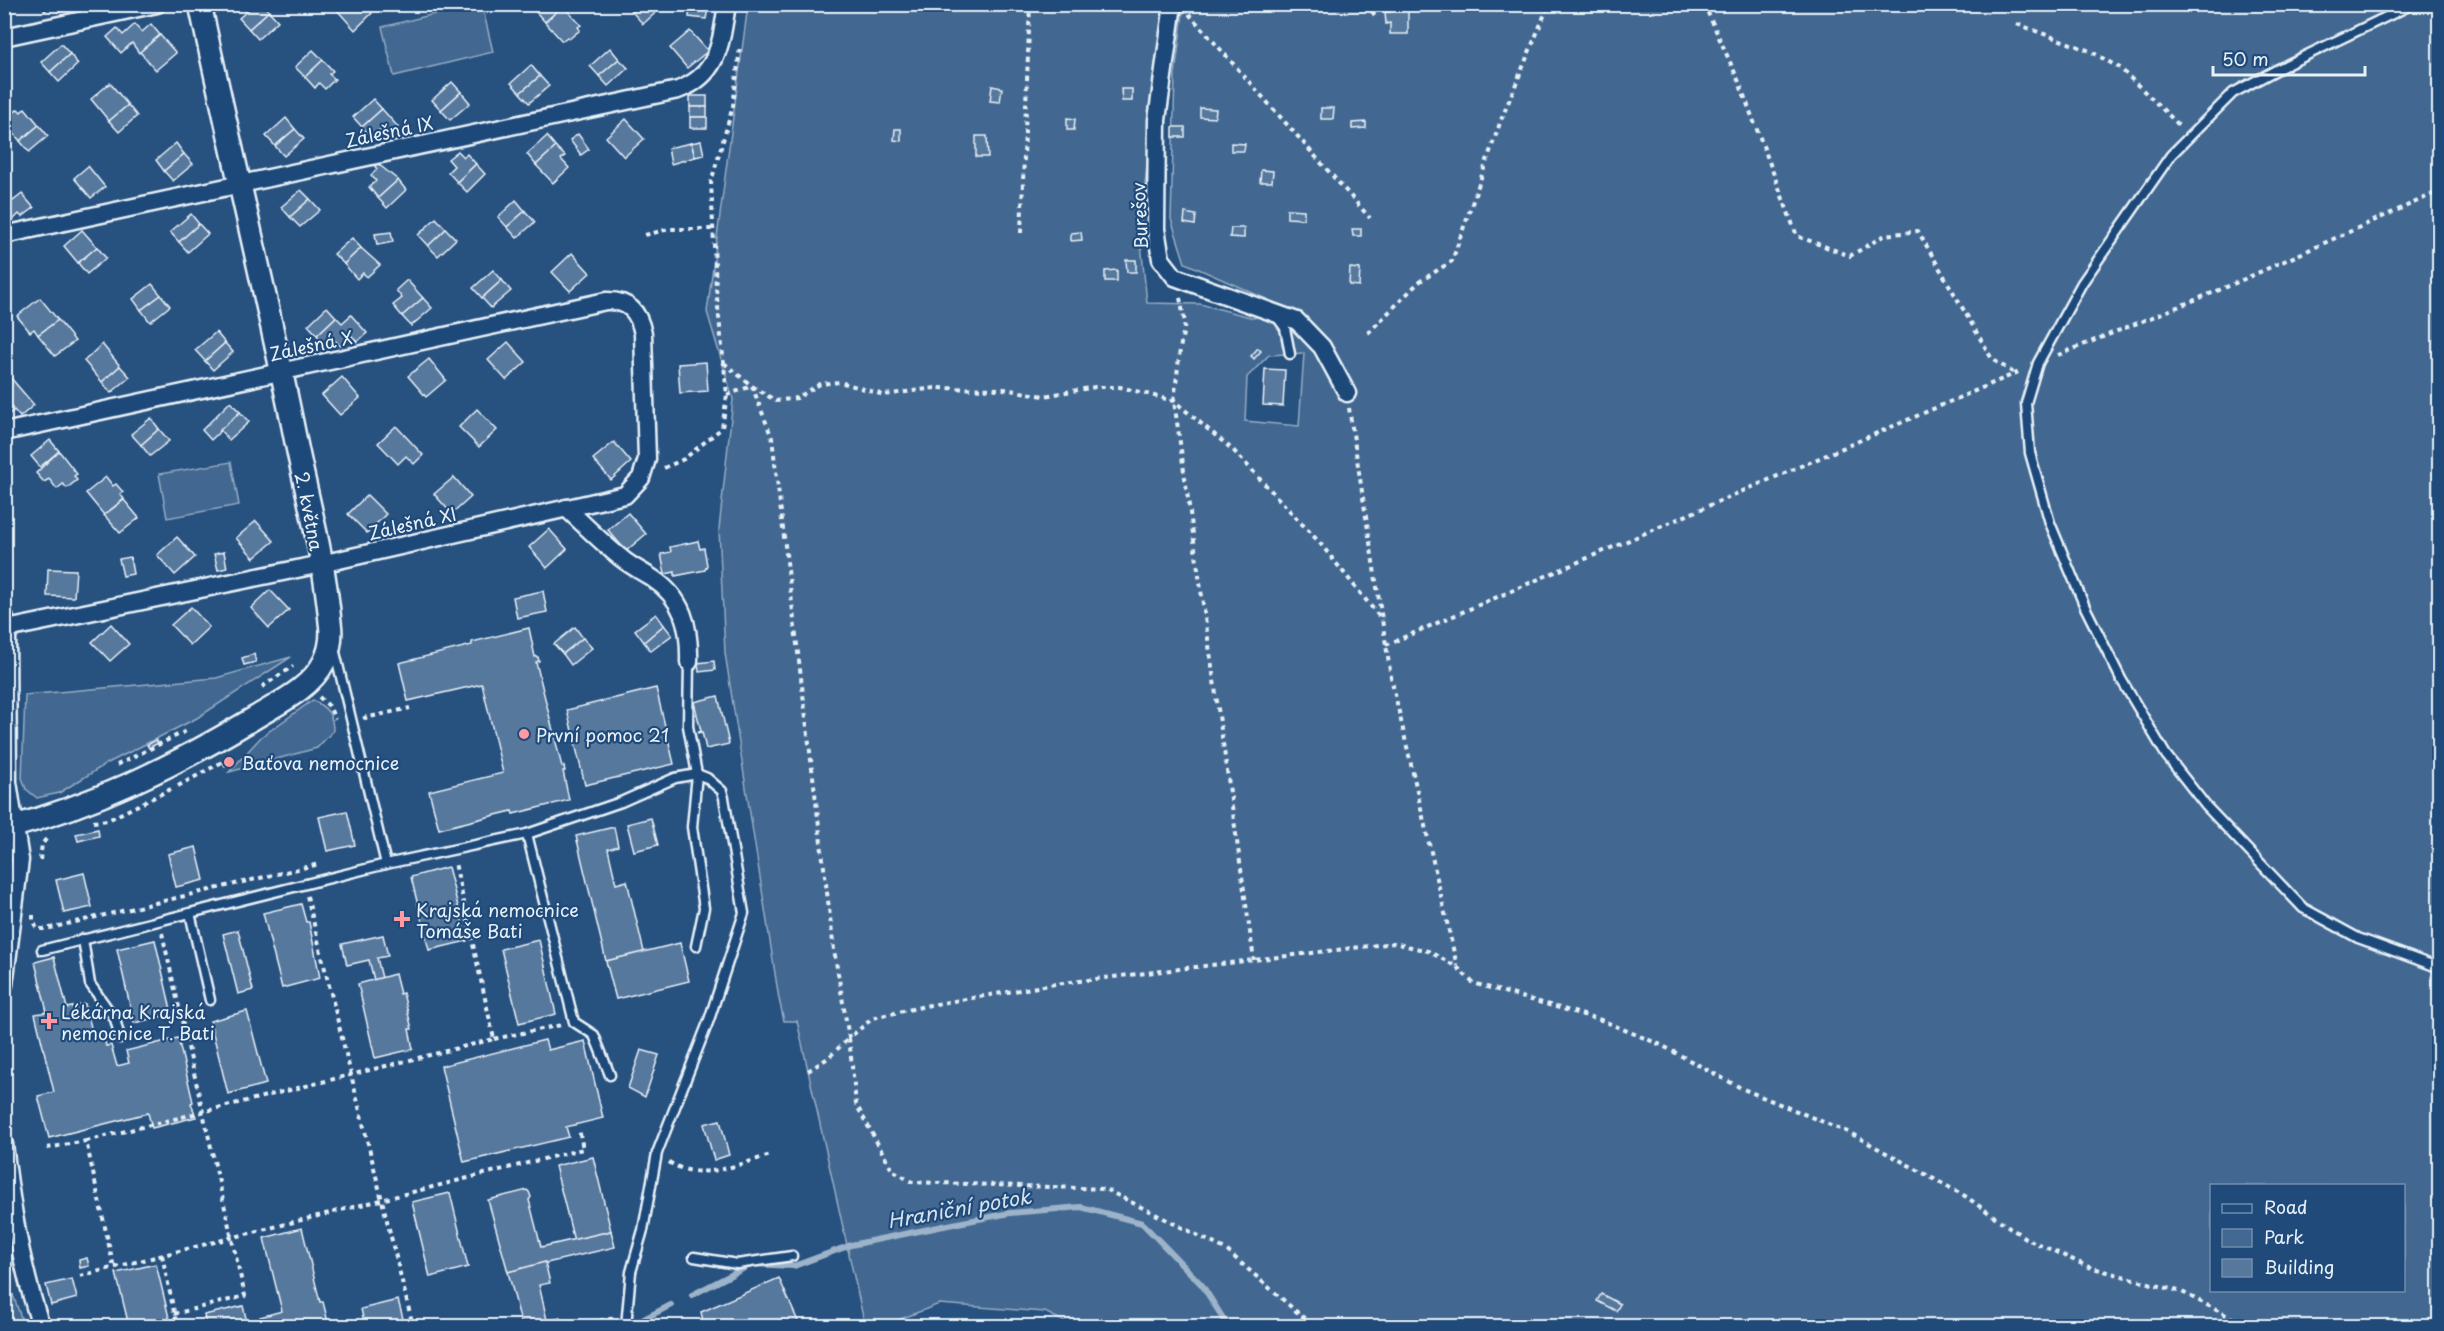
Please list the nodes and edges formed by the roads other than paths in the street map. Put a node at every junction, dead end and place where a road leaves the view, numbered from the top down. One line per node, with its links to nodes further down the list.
1 (157, 4): 6 (street)
2 (200, 4): 7 (street, 2. května)
3 (727, 4): 7 (street, Zálešná IX)
4 (1173, 4): 9 (street, Burešov)
5 (2413, 4): 28 (lane)
6 (4, 38)
7 (238, 183): 8 (street, Zálešná IX); 11 (street, 2. května)
8 (4, 235)
9 (1273, 312): 10 (lane); 12 (street)
10 (1290, 354)
11 (282, 371): 13 (street, Zálešná X); 14 (street, Zálešná X); 16 (street, 2. května)
12 (1347, 393)
13 (4, 432)
14 (641, 478): 15 (street, Zálešná XI)
15 (566, 508): 16 (street, Zálešná XI); 19 (street)
16 (321, 564): 17 (street, Zálešná XI); 18 (street, 2. května)
17 (6, 622): 21 (street)
18 (331, 633): 21 (street, 2. května); 23 (lane)
19 (689, 662): 20 (lane)
20 (697, 774): 22 (lane); 26 (lane); 37 (lane)
21 (10, 827): 29 (street)
22 (527, 834): 23 (lane); 32 (lane)
23 (386, 864): 24 (lane)
24 (190, 913): 25 (lane); 30 (lane)
25 (83, 939): 27 (lane); 31 (lane)
26 (696, 945)
27 (42, 950)
28 (2439, 968)
29 (4, 985)
30 (210, 1000)
31 (120, 1038)
32 (610, 1075)
33 (4, 1144): 36 (street)
34 (792, 1256): 35 (lane)
35 (694, 1257)
36 (41, 1326)
37 (626, 1326)

